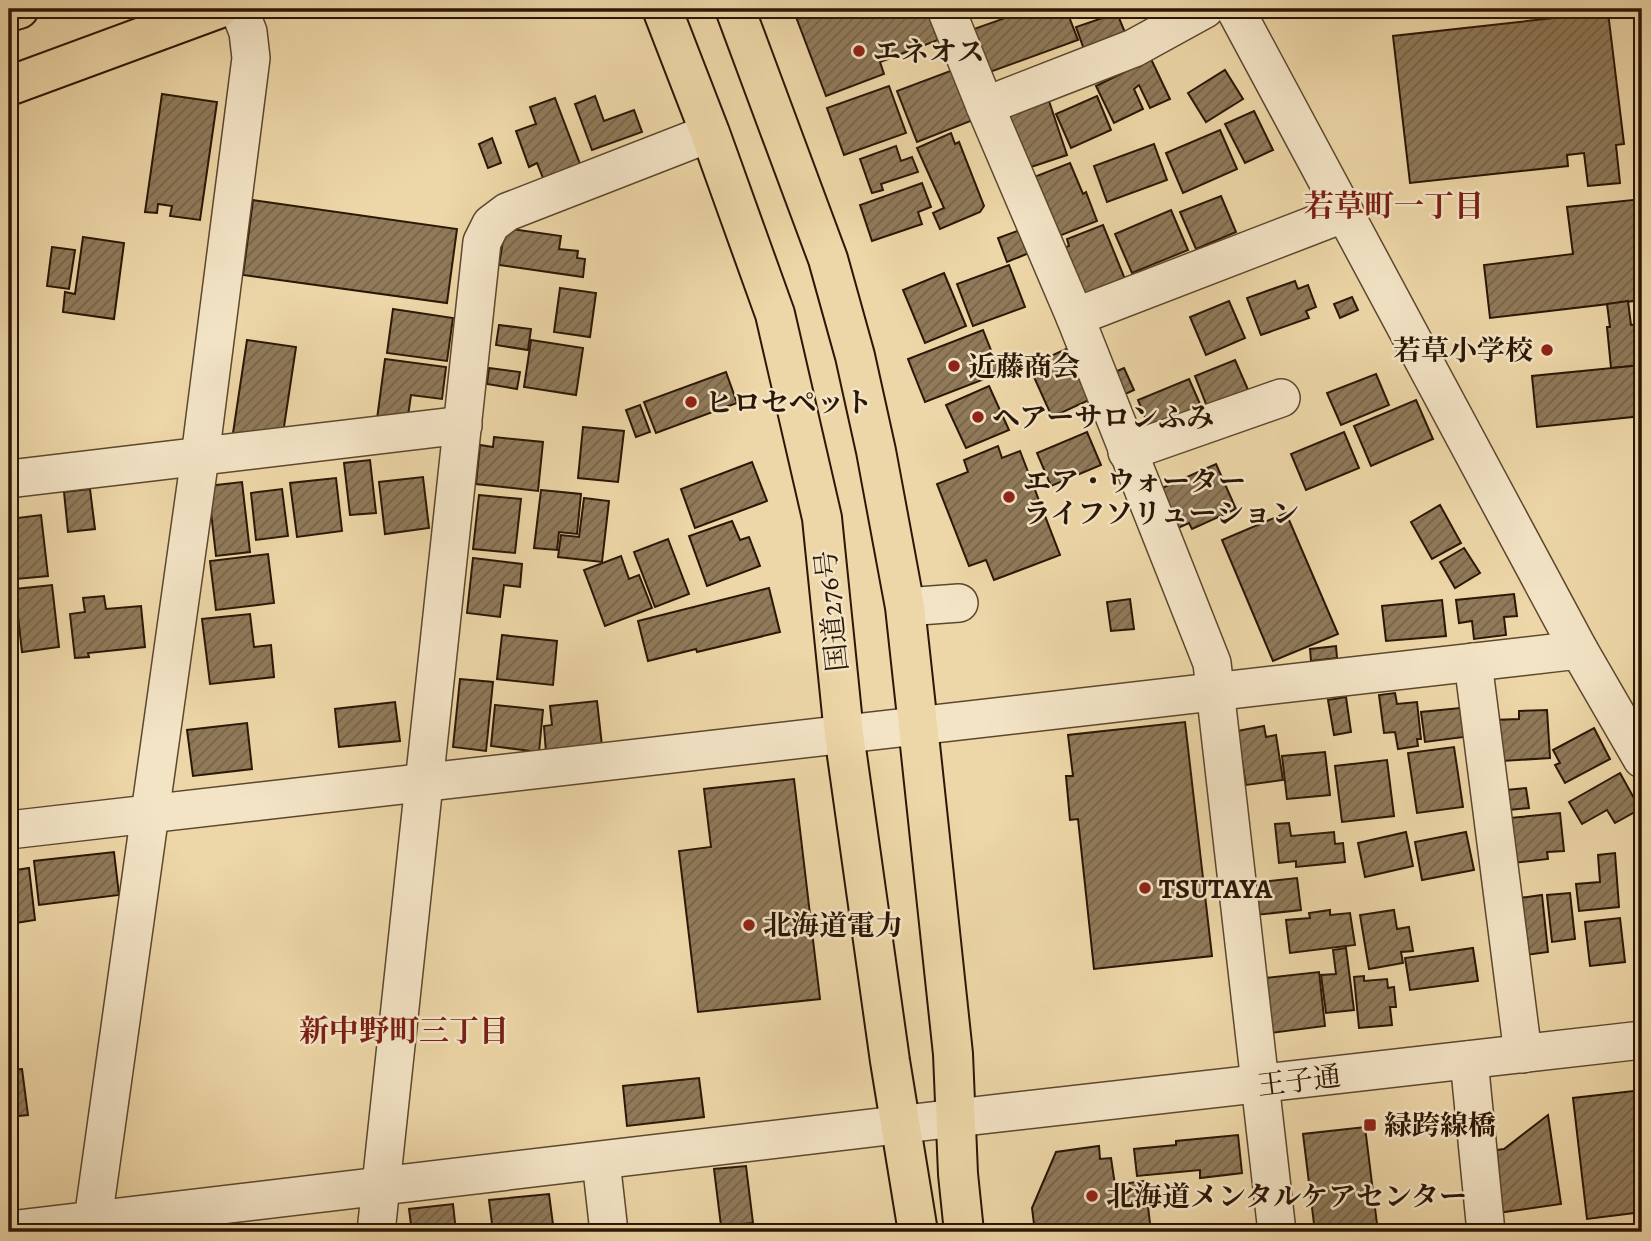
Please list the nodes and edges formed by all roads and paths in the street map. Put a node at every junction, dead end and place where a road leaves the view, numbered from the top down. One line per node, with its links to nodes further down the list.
1 (19, 9): 9 (highway)
2 (218, 9): 10 (highway)
3 (239, 9): 18 (street)
4 (662, 9): 12 (highway, 国道276号)
5 (735, 9): 21 (highway)
6 (946, 9): 11 (street)
7 (1205, 9): 11 (street)
8 (1235, 9): 13 (street)
9 (9, 12)
10 (9, 86)
11 (985, 106): 14 (street)
12 (710, 133): 16 (street); 26 (highway, 国道276号)
13 (1345, 213): 14 (street); 22 (street)
14 (1075, 317): 17 (street)
15 (1281, 398): 17 (street)
16 (463, 425): 18 (street); 28 (street)
17 (1127, 452): 24 (street)
18 (200, 457): 19 (street); 29 (street)
19 (9, 478)
20 (959, 603): 21 (street)
21 (905, 607): 25 (highway)
22 (1579, 650): 23 (street); 27 (street)
23 (1474, 662): 24 (street); 32 (street)
24 (1215, 692): 25 (street); 34 (street)
25 (918, 726): 26 (street); 35 (highway)
26 (844, 734): 28 (street); 36 (highway, 国道276号)
27 (1642, 759)
28 (424, 782): 29 (street); 38 (street)
29 (150, 814): 30 (street); 39 (street)
30 (9, 830)
31 (1642, 1040): 32 (street, 王子通)
32 (1523, 1054): 33 (street, 王子通)
33 (1469, 1060): 34 (street, 王子通); 46 (street)
34 (1261, 1084): 35 (street, 王子通); 45 (street)
35 (956, 1118): 36 (street, 王子通); 44 (highway)
36 (901, 1125): 37 (street, 王子通); 43 (highway, 国道276号)
37 (601, 1161): 38 (street, 王子通); 42 (street)
38 (380, 1187): 39 (street, 王子通); 41 (street)
39 (94, 1226): 40 (street, 王子通)
40 (9, 1230)
41 (376, 1232)
42 (609, 1232)
43 (918, 1232)
44 (964, 1232)
45 (1277, 1232)
46 (1486, 1232)

